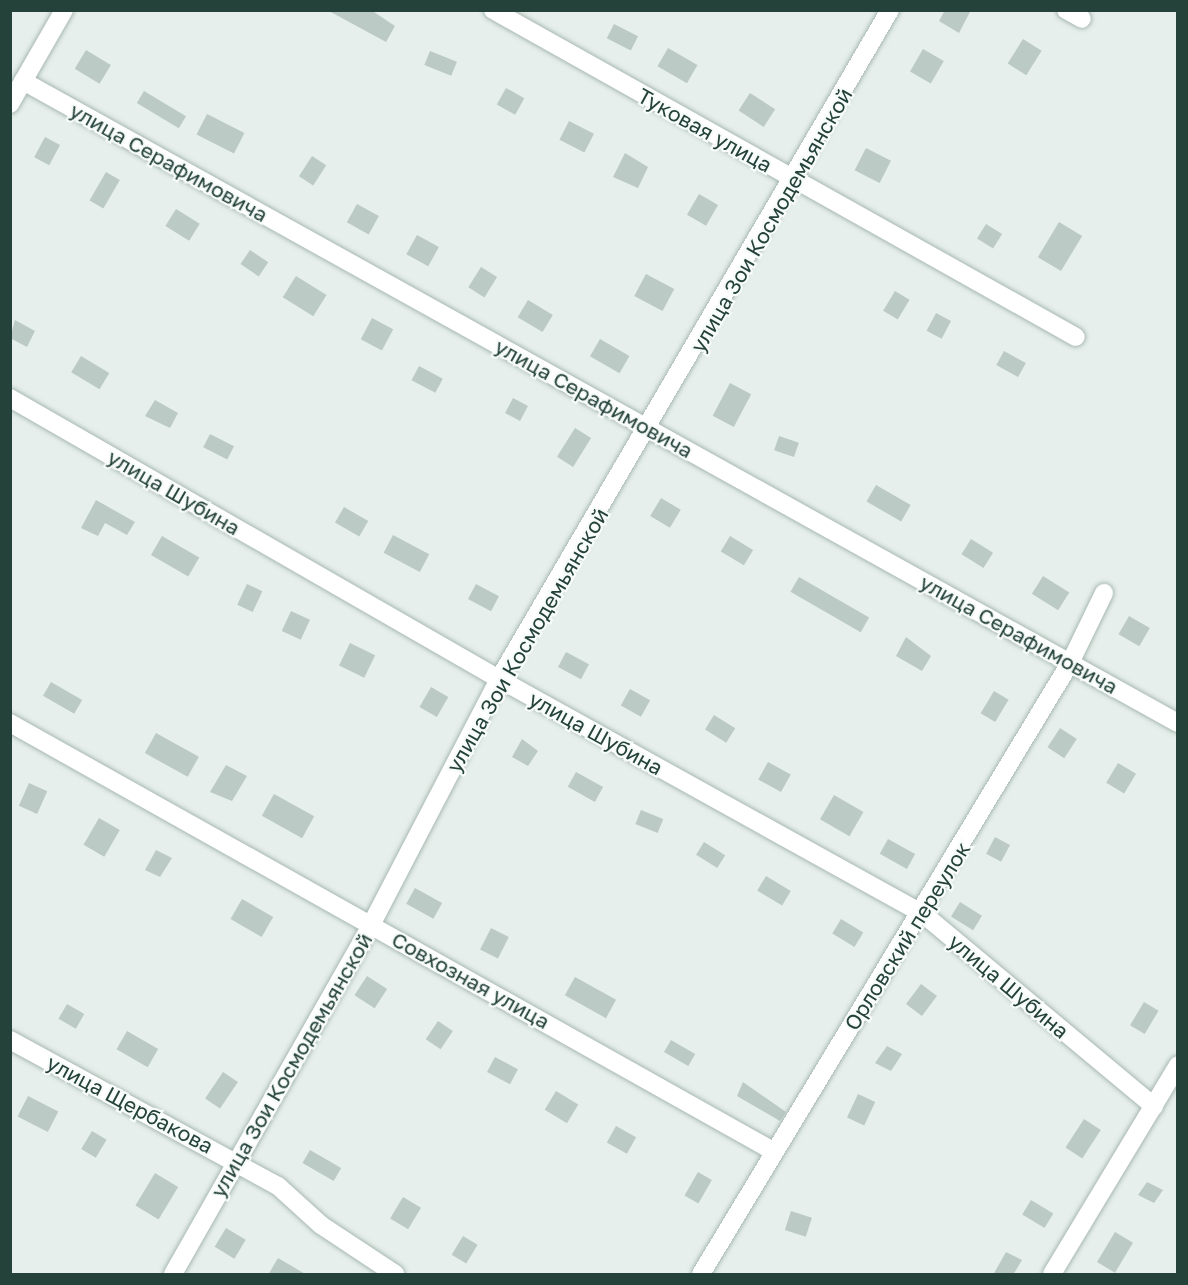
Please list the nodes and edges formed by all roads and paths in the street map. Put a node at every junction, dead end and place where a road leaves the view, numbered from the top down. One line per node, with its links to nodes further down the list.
1 (64, 10): 6 (street)
2 (492, 10): 8 (street, Туковая улица)
3 (890, 10): 8 (street, улица Зои Космодемьянской)
4 (1066, 10): 5 (street)
5 (1083, 20)
6 (17, 77): 7 (street); 11 (street, улица Серафимовича)
7 (10, 104)
8 (795, 180): 9 (street, Туковая улица); 11 (street, улица Зои Космодемьянской)
9 (1076, 337)
10 (10, 398): 14 (street, улица Шубина)
11 (650, 429): 13 (street, улица Серафимовича); 14 (street, улица Зои Космодемьянской)
12 (1104, 593): 13 (street, Орловский переулок)
13 (1070, 663): 16 (street, улица Серафимовича); 17 (street, Орловский переулок)
14 (500, 680): 17 (street, улица Шубина); 18 (street, улица Зои Космодемьянской)
15 (10, 723): 18 (street, Совхозная улица)
16 (1178, 723)
17 (922, 914): 21 (street, улица Шубина); 22 (street, Орловский переулок)
18 (371, 925): 22 (street, Совхозная улица); 23 (street, улица Зои Космодемьянской)
19 (10, 1040): 23 (street, улица Щербакова)
20 (1178, 1065): 21 (street)
21 (1154, 1106): 27 (street)
22 (773, 1151): 26 (street, Орловский переулок)
23 (235, 1160): 24 (street, улица Зои Космодемьянской); 25 (street, улица Щербакова)
24 (173, 1275)
25 (395, 1275)
26 (701, 1275)
27 (1053, 1275)

